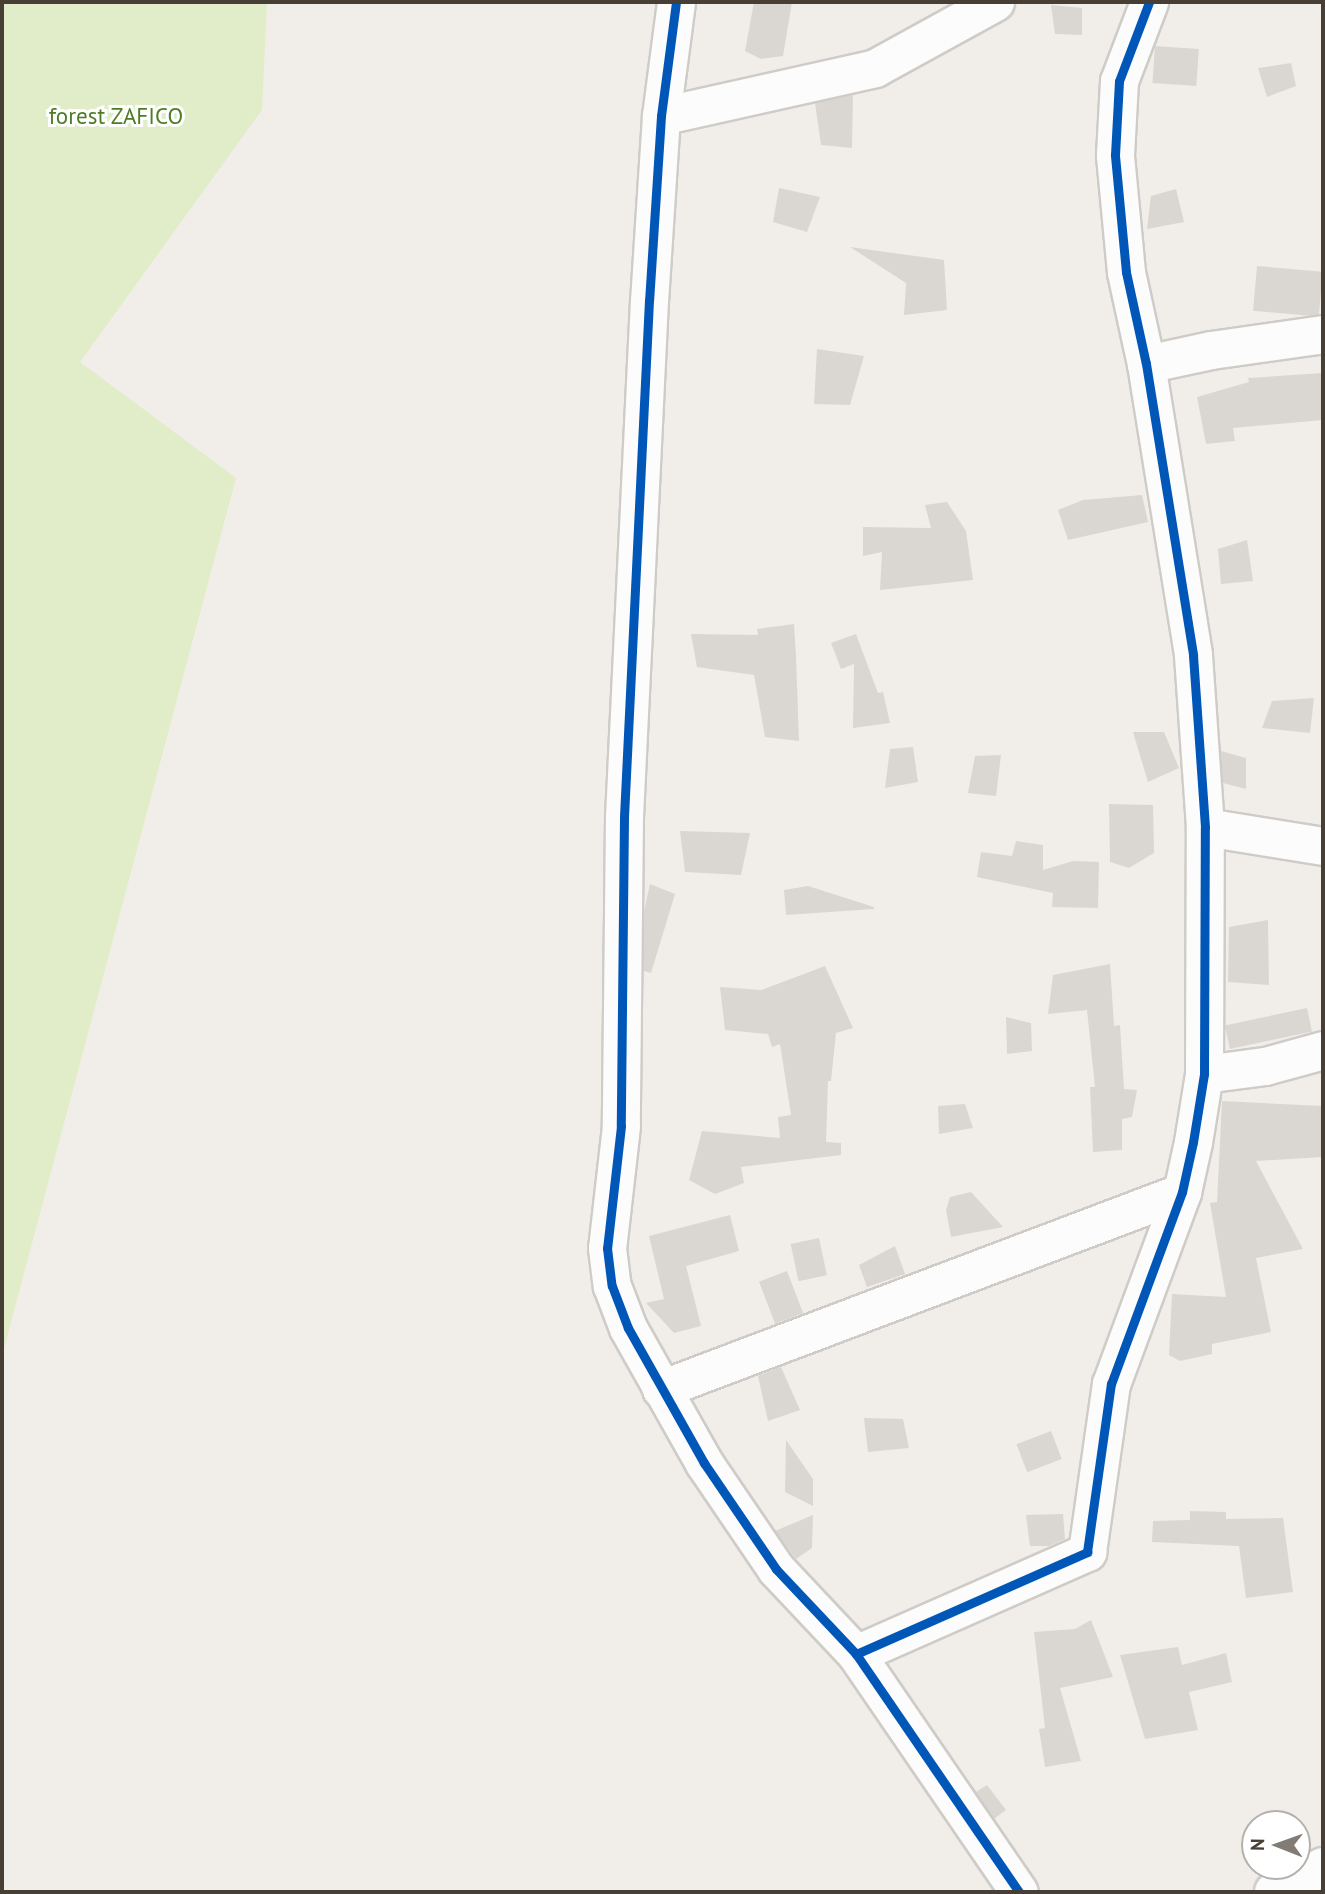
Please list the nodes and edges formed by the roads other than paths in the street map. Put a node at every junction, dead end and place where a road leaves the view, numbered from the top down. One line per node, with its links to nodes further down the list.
1 (676, 2): 4 (street)
2 (995, 2): 4 (street)
3 (1149, 2): 6 (street)
4 (661, 117): 12 (street)
5 (1323, 334): 6 (street)
6 (1146, 365): 7 (street)
7 (1205, 827): 8 (street); 10 (street)
8 (1323, 846)
9 (1323, 1050): 10 (street)
10 (1204, 1073): 11 (street)
11 (1182, 1192): 12 (street); 13 (street)
12 (661, 1389): 13 (street)
13 (856, 1654): 15 (street)
14 (1323, 1867): 16 (street)
15 (1019, 1892)
16 (1274, 1892)

